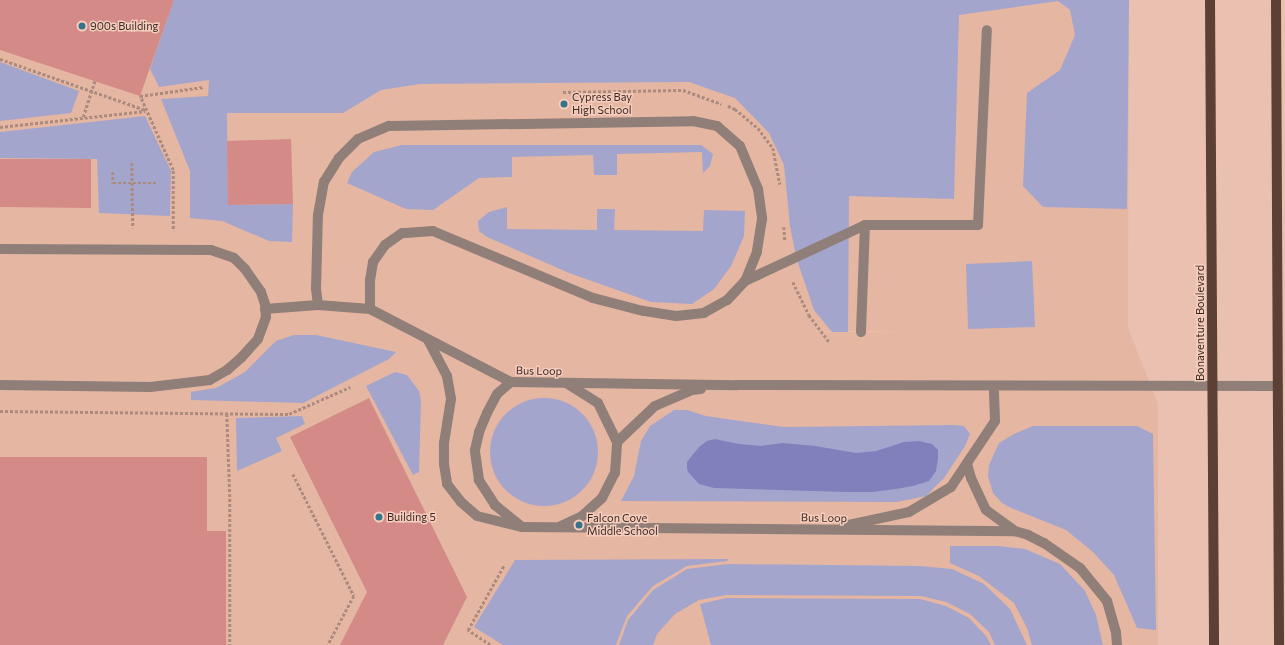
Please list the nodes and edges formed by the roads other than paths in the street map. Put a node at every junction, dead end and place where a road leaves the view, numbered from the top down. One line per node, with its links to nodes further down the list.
1 (1210, 0): 17 (main road, Bonaventure Boulevard)
2 (1276, 0): 18 (main road)
3 (987, 30): 4 (lane)
4 (865, 224): 6 (lane); 10 (lane)
5 (0, 249): 8 (lane)
6 (745, 281): 7 (lane); 9 (lane)
7 (318, 305): 8 (lane); 9 (lane)
8 (266, 309): 14 (lane)
9 (370, 309): 11 (lane)
10 (861, 332)
11 (428, 340): 12 (lane); 21 (lane)
12 (511, 382): 13 (lane, Bus Loop); 21 (lane, Bus Loop)
13 (566, 383): 15 (lane, Bus Loop); 19 (lane)
14 (0, 385)
15 (737, 385): 16 (lane, Bus Loop); 19 (lane)
16 (994, 386): 17 (lane, Bus Loop); 20 (lane)
17 (1213, 386): 18 (lane, Bus Loop); 26 (main road, Bonaventure Boulevard)
18 (1278, 386): 27 (main road)
19 (617, 442): 22 (lane)
20 (967, 464): 23 (lane); 24 (lane)
21 (522, 527): 22 (lane, Bus Loop)
22 (557, 527): 23 (lane, Bus Loop)
23 (825, 530): 24 (lane, Bus Loop)
24 (1015, 532): 25 (lane)
25 (1117, 645)
26 (1214, 645)
27 (1279, 645)

